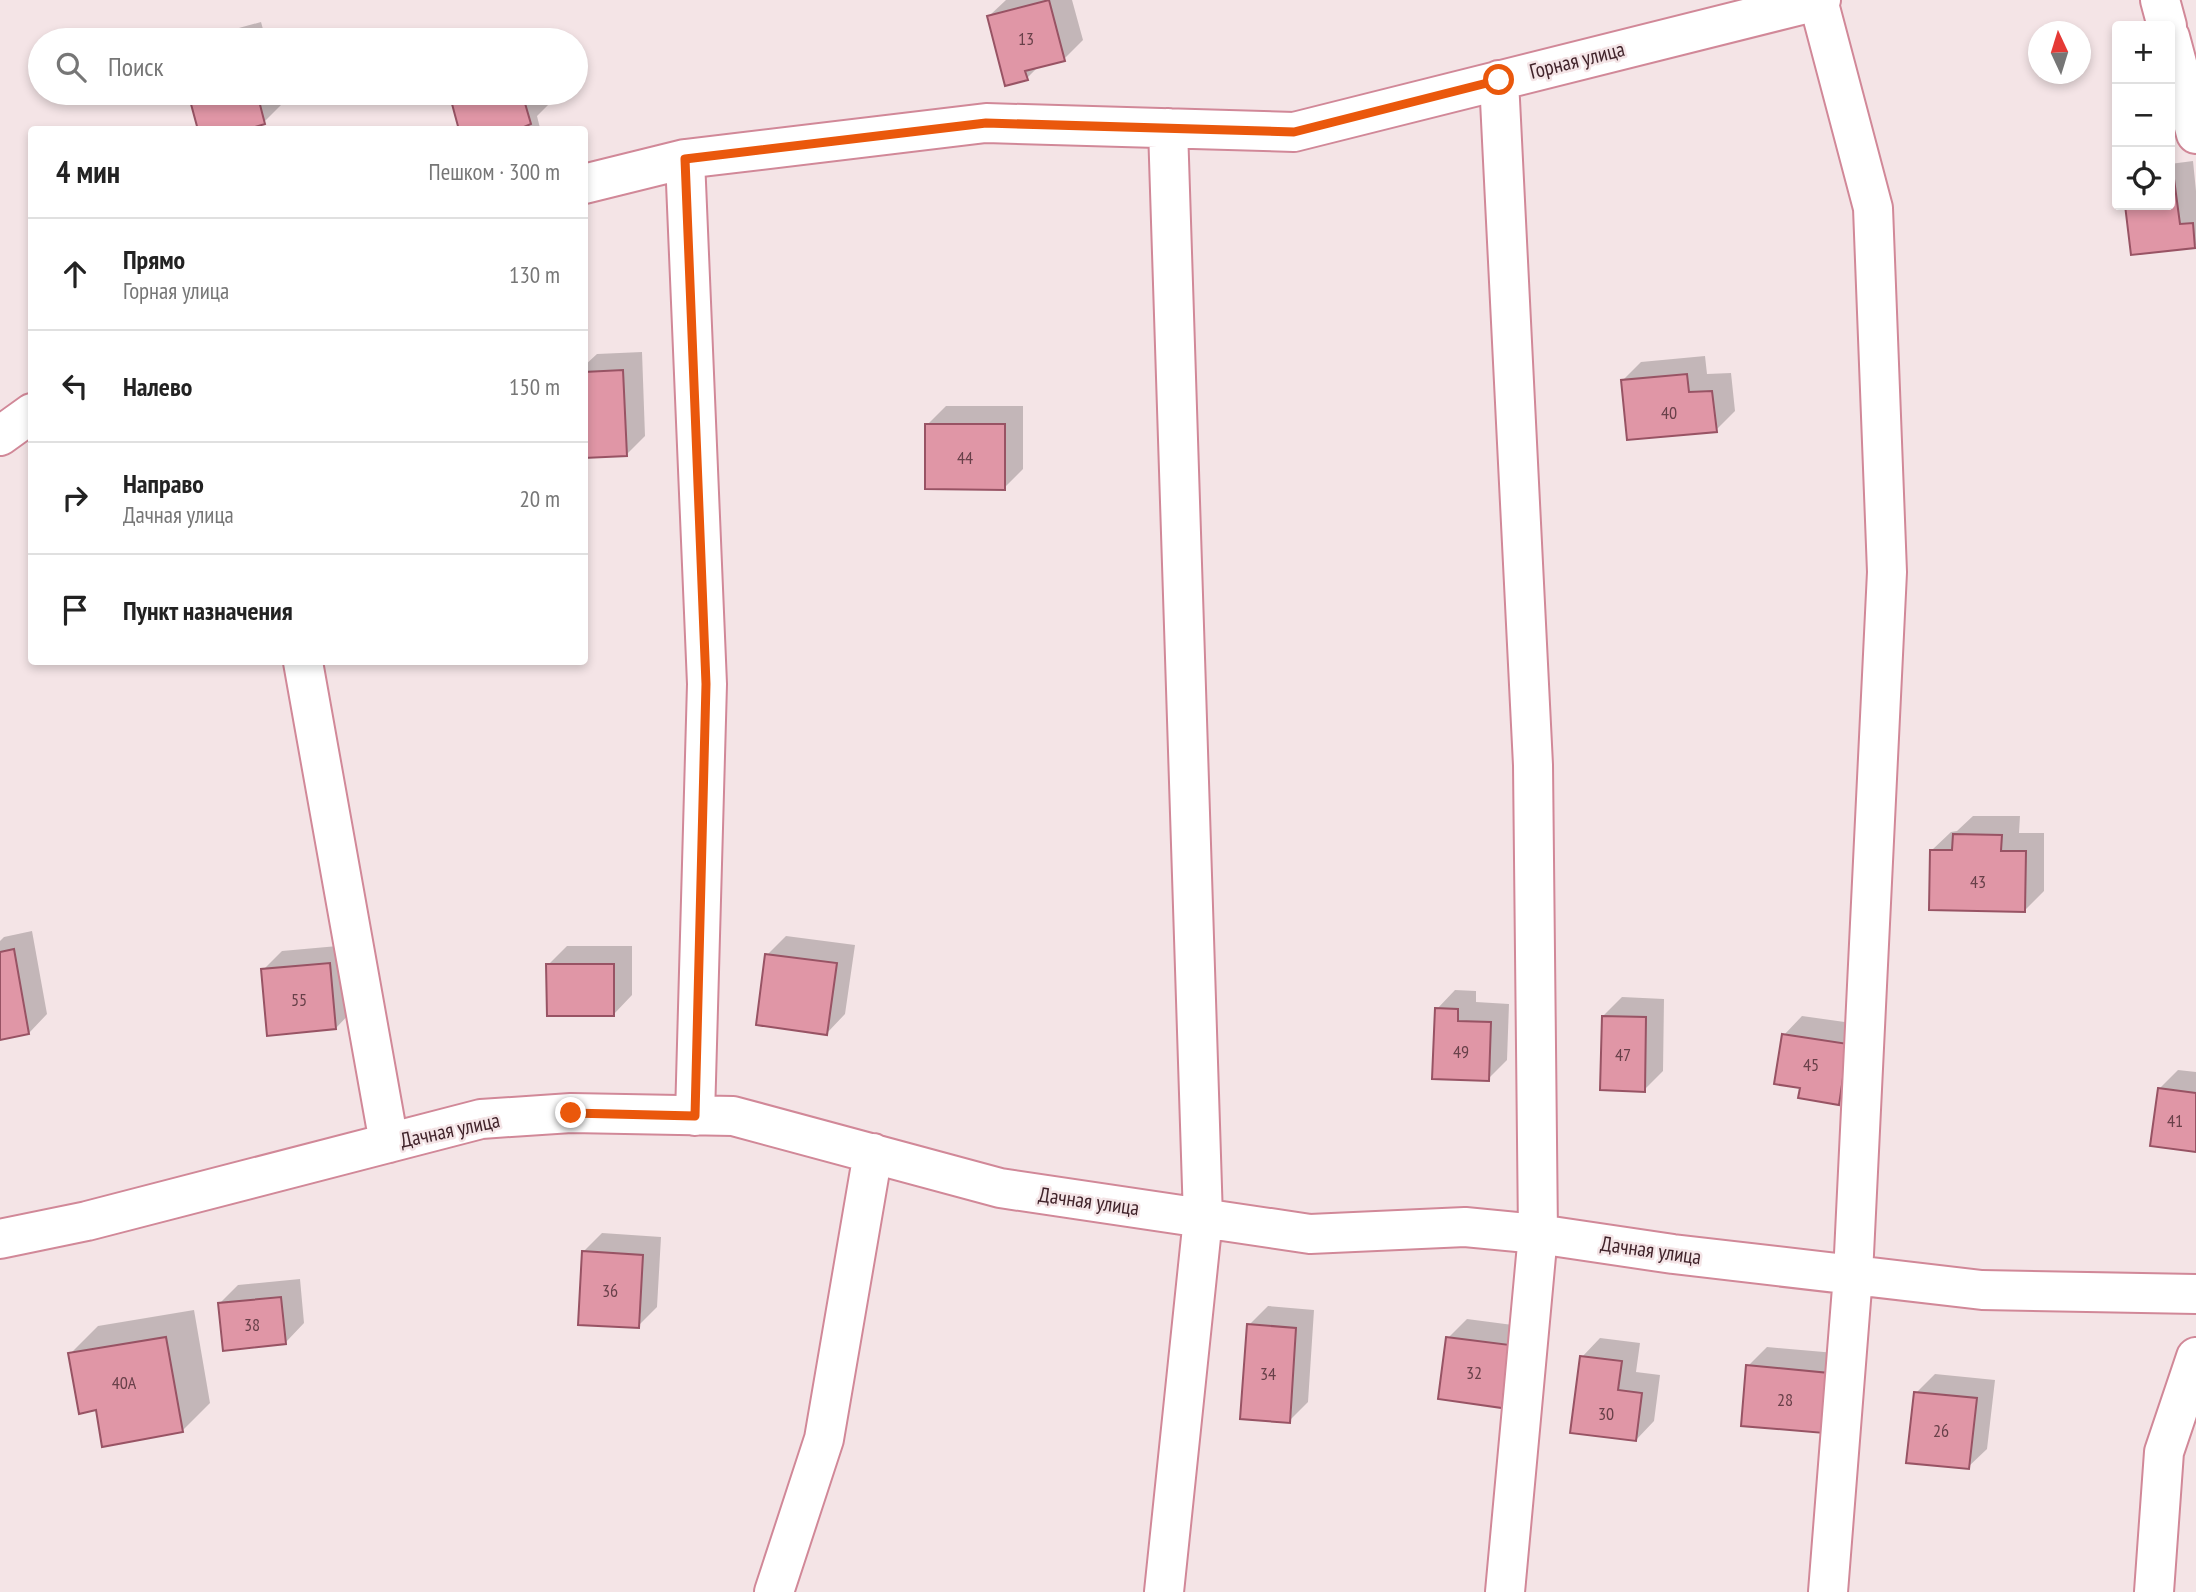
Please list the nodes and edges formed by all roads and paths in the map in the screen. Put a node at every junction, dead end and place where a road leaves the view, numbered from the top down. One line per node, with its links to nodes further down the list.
1 (1819, 0): 5 (street, Горная улица); 19 (street)
2 (2160, 0): 3 (street)
3 (2166, 21)
4 (2175, 56): 7 (street)
5 (1499, 80): 6 (street, Горная улица); 17 (street)
6 (1168, 128): 8 (street, Горная улица); 16 (street)
7 (2196, 134)
8 (685, 159): 9 (street, Горная улица); 13 (street)
9 (588, 183)
10 (28, 416): 11 (street)
11 (0, 436)
12 (304, 665): 14 (street)
13 (695, 1116): 14 (street, Дачная улица); 15 (street, Дачная улица)
14 (389, 1143): 18 (street, Дачная улица)
15 (873, 1153): 16 (street, Дачная улица); 22 (street)
16 (1203, 1218): 17 (street, Дачная улица); 23 (street)
17 (1538, 1234): 19 (street, Дачная улица); 24 (street)
18 (0, 1239)
19 (1853, 1275): 20 (street, Дачная улица); 25 (street)
20 (2196, 1294)
21 (2196, 1357): 26 (street)
22 (774, 1592)
23 (1164, 1592)
24 (1505, 1592)
25 (1828, 1592)
26 (2154, 1592)

